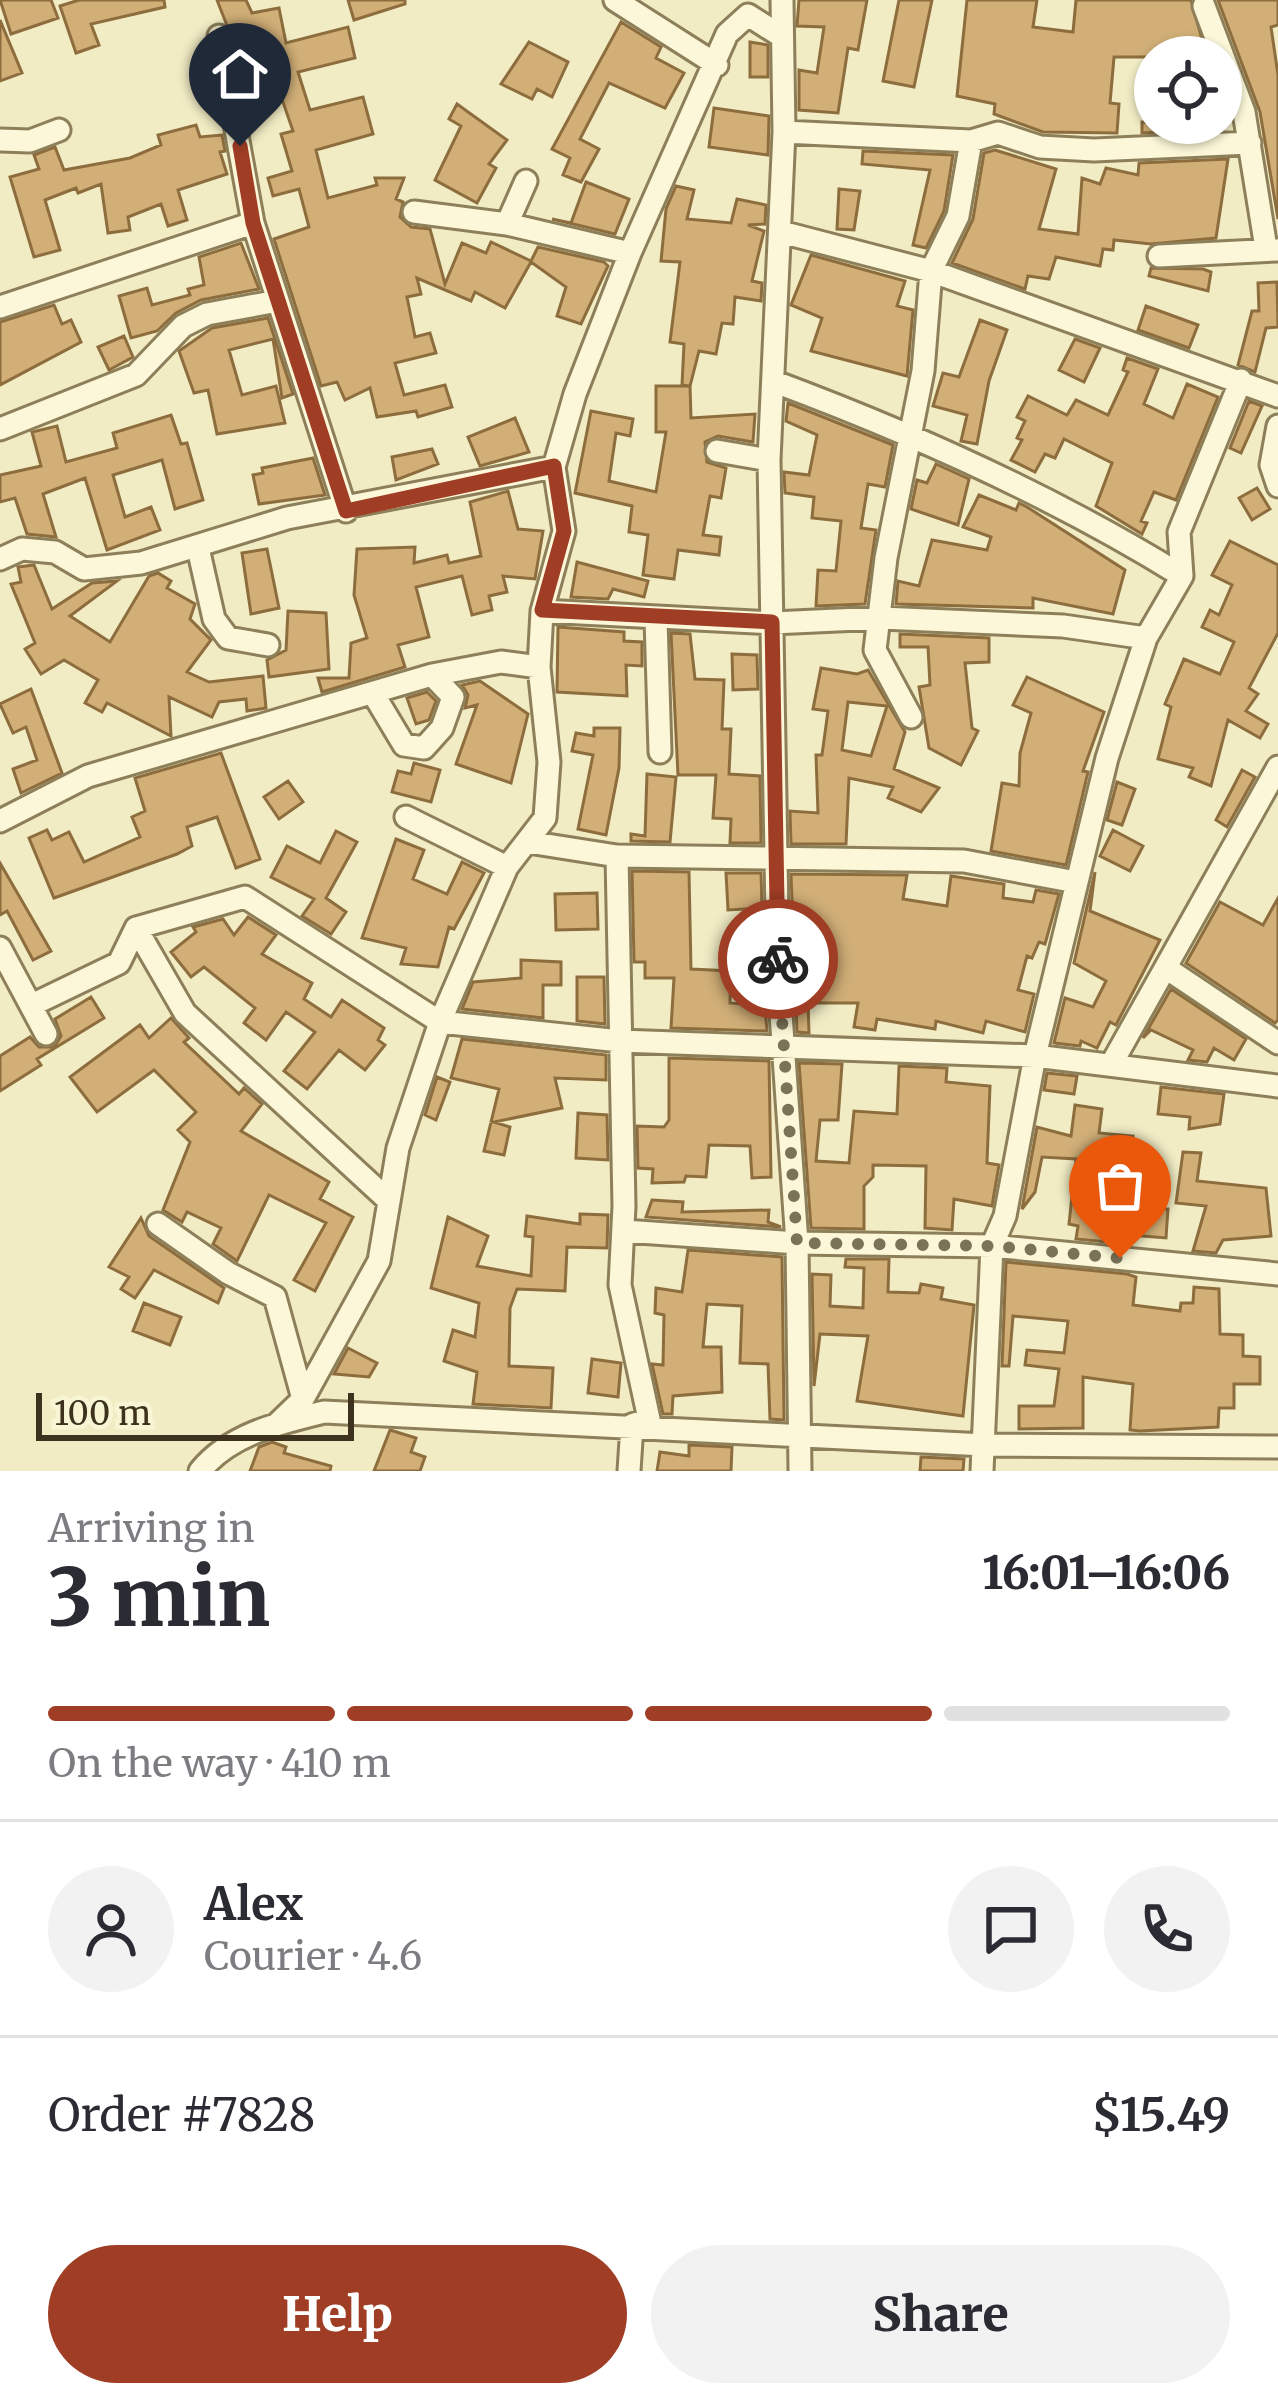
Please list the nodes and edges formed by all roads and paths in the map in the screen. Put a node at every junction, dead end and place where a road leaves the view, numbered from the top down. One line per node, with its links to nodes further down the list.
1 (615, 0): 6 (street)
2 (782, 0): 4 (street)
3 (1204, 5): 11 (street)
4 (782, 36): 6 (street); 8 (street)
5 (218, 37): 14 (street)
6 (717, 65): 18 (street)
7 (59, 130): 9 (street)
8 (784, 132): 10 (street); 16 (street)
9 (0, 140)
10 (971, 141): 11 (street); 20 (street)
11 (1250, 143): 17 (street)
12 (526, 181): 15 (street)
13 (414, 212): 15 (street)
14 (253, 223): 21 (street); 22 (street)
15 (507, 224): 18 (street)
16 (781, 232): 20 (street); 24 (street)
17 (1272, 249): 19 (street)
18 (630, 253): 31 (street)
19 (1160, 256)
20 (931, 271): 23 (street); 28 (street)
21 (278, 301): 27 (street); 33 (street)
22 (0, 307)
23 (1241, 380): 25 (street); 36 (street)
24 (775, 382): 28 (street); 30 (street)
25 (1278, 396)
26 (1278, 426): 32 (street)
27 (0, 429)
28 (912, 433): 36 (street); 38 (street)
29 (717, 451): 30 (street)
30 (769, 460): 40 (street)
31 (554, 466): 33 (street); 37 (street)
32 (1278, 486)
33 (346, 511): 34 (street)
34 (198, 548): 35 (street); 42 (street)
35 (0, 559)
36 (1182, 576): 41 (street)
37 (542, 610): 39 (street); 43 (street)
38 (881, 618): 40 (street); 41 (street); 46 (street)
39 (656, 619): 40 (street); 47 (street)
40 (772, 622): 53 (street)
41 (1146, 638): 55 (street)
42 (268, 644)
43 (538, 667): 44 (street); 51 (street)
44 (432, 675): 45 (street); 45 (street)
45 (374, 694): 50 (street)
46 (911, 717)
47 (660, 752)
48 (1278, 767): 58 (street)
49 (406, 817): 54 (street)
50 (0, 820)
51 (528, 842): 52 (street); 54 (street)
52 (617, 856): 53 (street); 62 (street)
53 (775, 858): 55 (street); 64 (street)
54 (506, 867): 60 (street)
55 (1076, 882): 65 (street)
56 (136, 928): 59 (street); 60 (street); 68 (street)
57 (0, 948): 59 (street)
58 (1169, 970): 63 (street); 66 (street)
59 (34, 1004): 61 (street)
60 (440, 1022): 62 (street); 68 (street)
61 (46, 1034)
62 (620, 1041): 64 (street); 70 (street)
63 (1278, 1043)
64 (787, 1046): 65 (street); 71 (street)
65 (1034, 1056): 66 (street); 72 (street)
66 (1112, 1063): 67 (street)
67 (1278, 1086)
68 (388, 1200): 74 (street)
69 (158, 1224): 74 (street)
70 (624, 1231): 71 (street); 76 (street)
71 (797, 1243): 72 (street); 77 (street)
72 (992, 1246): 73 (street); 78 (street)
73 (1278, 1274)
74 (303, 1399): 75 (street)
75 (277, 1424): 76 (street); 80 (street)
76 (632, 1425): 77 (street); 81 (street)
77 (799, 1432): 78 (street); 82 (street)
78 (985, 1445): 79 (street); 83 (street)
79 (1267, 1456)
80 (200, 1471)
81 (629, 1471)
82 (800, 1471)
83 (982, 1471)

